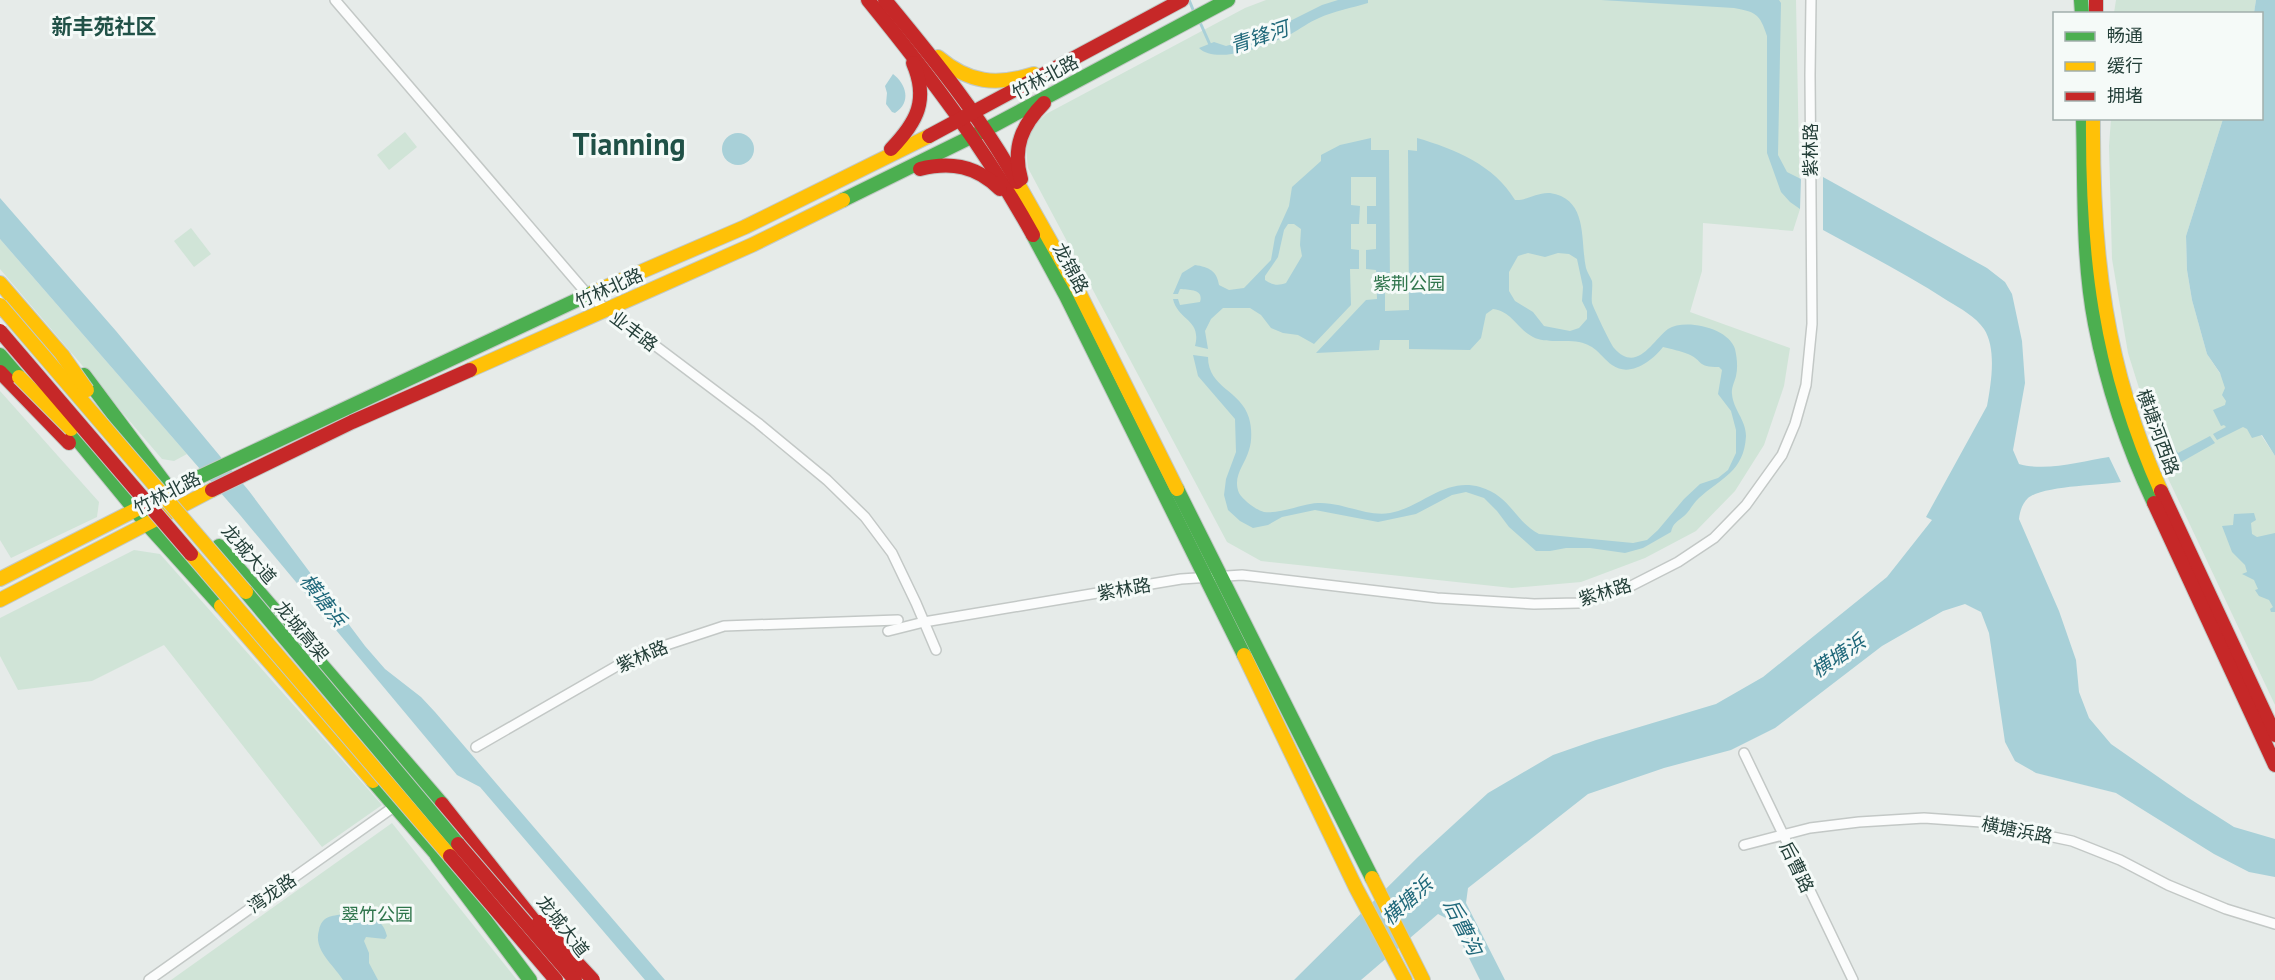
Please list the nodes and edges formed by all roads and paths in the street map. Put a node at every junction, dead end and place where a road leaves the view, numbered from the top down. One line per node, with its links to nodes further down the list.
1 (335, 0): 22 (street, 业丰路)
2 (868, 0): 7 (main road, 龙锦路)
3 (885, 0): 8 (main road, 龙锦路)
4 (1228, 0): 10 (main road, 竹林北路)
5 (1811, 0): 37 (street, 紫林路)
6 (1178, 2): 9 (main road, 竹林北路)
7 (897, 35): 12 (main road, 龙锦路); 16 (main road)
8 (921, 42): 9 (main road); 11 (main road, 龙锦路)
9 (1070, 61): 11 (main road, 竹林北路)
10 (1058, 91): 15 (main road, 竹林北路); 18 (main road)
11 (974, 113): 12 (main road, 竹林北路); 15 (main road, 龙锦路)
12 (959, 120): 15 (main road, 龙锦路); 16 (main road, 竹林北路)
13 (2083, 120): 29 (main road, 横塘河西路)
14 (2093, 120): 29 (main road, 横塘河西路)
15 (979, 133): 17 (main road, 竹林北路); 18 (main road, 龙锦路)
16 (874, 162): 22 (main road, 竹林北路)
17 (884, 180): 18 (main road); 24 (main road, 竹林北路)
18 (1026, 209): 37 (main road, 龙锦路); 38 (main road, 龙锦路)
19 (0, 274): 33 (main road)
20 (0, 284): 32 (main road, bridge)
21 (0, 293): 33 (main road, 龙城大道)
22 (588, 295): 24 (street, 业丰路); 33 (main road, 竹林北路)
23 (0, 305): 32 (main road, 龙城高架, bridge)
24 (605, 310): 34 (main road, 竹林北路); 42 (street, 业丰路)
25 (0, 331): 30 (main road, 龙城高架, bridge)
26 (0, 346): 35 (main road)
27 (0, 355): 30 (main road, bridge)
28 (0, 372): 35 (main road)
29 (2138, 453): 31 (main road)
30 (124, 474): 53 (main road, 龙城高架, bridge)
31 (2149, 479): 45 (main road, 横塘河西路); 48 (main road, 横塘河西路)
32 (151, 480): 51 (main road, 龙城高架, bridge)
33 (170, 490): 34 (main road, 龙城大道); 35 (main road, 竹林北路)
34 (183, 505): 36 (main road, 竹林北路); 54 (main road, 龙城大道)
35 (135, 510): 36 (main road); 39 (main road, 竹林北路)
36 (146, 524): 40 (main road, 竹林北路); 49 (main road)
37 (1221, 575): 38 (street, 紫林路); 65 (main road, 龙锦路)
38 (1206, 576): 42 (street, 紫林路); 56 (main road, 龙锦路)
39 (0, 579)
40 (0, 600)
41 (898, 620): 46 (street, 紫林路)
42 (924, 622): 43 (street, 紫林路); 44 (street, 业丰路)
43 (888, 631)
44 (936, 650)
45 (2275, 735)
46 (476, 747)
47 (1744, 753): 50 (street, 后曹路)
48 (2275, 765)
49 (395, 806): 53 (main road); 57 (street, 湾龙路)
50 (1782, 836): 52 (street, 横塘浜路); 55 (street, 横塘浜路); 66 (street, 后曹路)
51 (452, 838): 61 (main road, 龙城高架, bridge); 63 (main road, bridge)
52 (1744, 845)
53 (438, 849): 58 (main road); 59 (main road, bridge); 60 (main road, 龙城高架, bridge)
54 (496, 868): 62 (main road, 龙城大道); 64 (main road)
55 (2275, 924)
56 (1402, 975)
57 (149, 980)
58 (530, 980)
59 (545, 980)
60 (556, 980)
61 (575, 980)
62 (583, 980)
63 (593, 980)
64 (600, 980)
65 (1423, 980)
66 (1853, 980)

